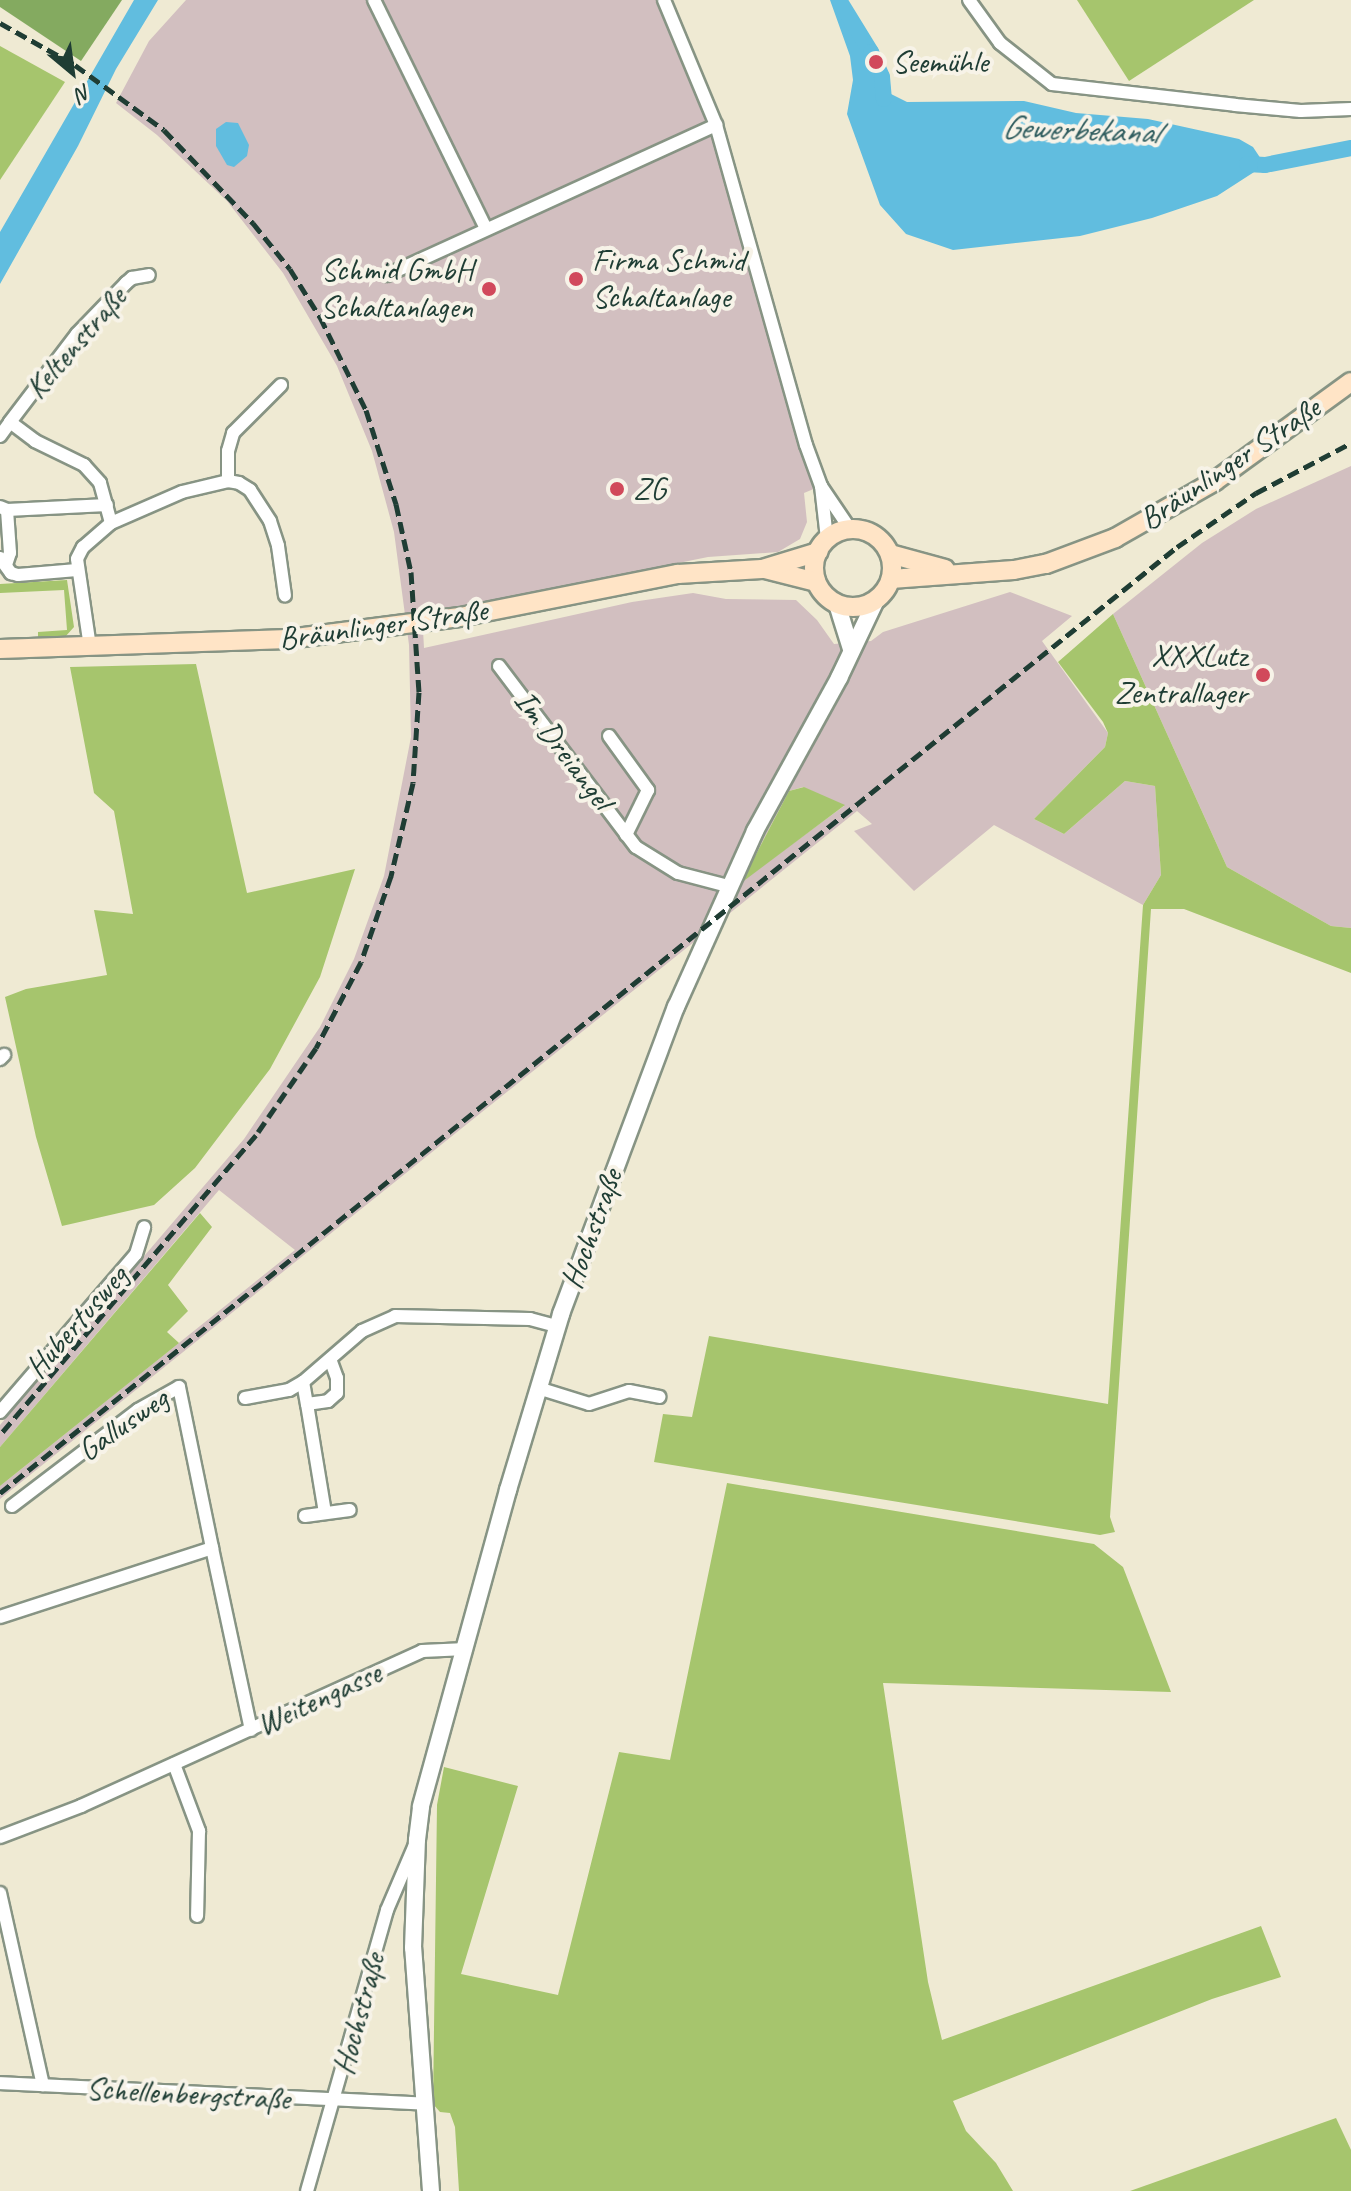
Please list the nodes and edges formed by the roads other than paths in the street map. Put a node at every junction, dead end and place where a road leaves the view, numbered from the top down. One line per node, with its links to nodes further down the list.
1 (374, 0): 6 (street)
2 (664, 0): 5 (street)
3 (969, 0): 4 (street)
4 (1351, 109)
5 (716, 125): 6 (street); 14 (street)
6 (486, 229): 8 (street)
7 (149, 275): 11 (street, Keltenstraße)
8 (387, 275)
9 (1351, 382): 24 (main road, Bräunlinger Straße)
10 (281, 385): 13 (street)
11 (10, 422): 12 (street, Keltenstraße); 15 (street)
12 (0, 436)
13 (228, 481): 17 (street); 27 (street)
14 (821, 486): 18 (street); 19 (street)
15 (107, 505): 16 (street); 17 (street)
16 (4, 509): 21 (street)
17 (111, 523): 23 (street)
18 (850, 529): 19 (main road); 20 (main road)
19 (822, 545): 22 (main road, Bräunlinger Straße); 26 (main road)
20 (890, 554): 24 (main road); 25 (main road)
21 (3, 562): 23 (street)
22 (762, 569): 26 (main road, Bräunlinger Straße); 30 (main road, Bräunlinger Straße)
23 (77, 570): 30 (street)
24 (968, 574): 25 (main road)
25 (891, 579): 28 (main road)
26 (816, 582): 29 (main road)
27 (285, 596)
28 (876, 600): 29 (main road); 32 (street, Hochstraße)
29 (837, 604): 32 (street)
30 (90, 647): 31 (main road, Bräunlinger Straße)
31 (0, 649)
32 (851, 649): 36 (street, Hochstraße)
33 (499, 666): 35 (street, Im Dreiangel)
34 (609, 736): 35 (street, Im Dreiangel)
35 (626, 835): 36 (street, Im Dreiangel)
36 (728, 886): 38 (street, Hochstraße)
37 (144, 1227): 45 (street, Hubertusweg)
38 (557, 1326): 39 (street); 41 (street, Hochstraße)
39 (330, 1359): 40 (street); 44 (street)
40 (303, 1382): 43 (street); 44 (street)
41 (538, 1388): 42 (street); 52 (street, Hochstraße)
42 (659, 1397)
43 (245, 1398)
44 (307, 1404): 48 (street)
45 (0, 1412)
46 (12, 1506): 50 (street, Gallusweg)
47 (350, 1510): 48 (street)
48 (325, 1513): 49 (street)
49 (305, 1516)
50 (212, 1548): 51 (street); 53 (street, Gallusweg)
51 (0, 1617)
52 (466, 1649): 53 (street, Weitengasse); 56 (street, Hochstraße)
53 (251, 1730): 54 (street, Weitengasse)
54 (174, 1764): 55 (street, Weitengasse); 58 (street)
55 (0, 1837)
56 (417, 1840): 61 (street, Hochstraße); 62 (street, Hochstraße)
57 (0, 1893): 60 (street)
58 (197, 1916)
59 (0, 2083): 60 (street, Schellenbergstraße)
60 (43, 2085): 61 (street, Schellenbergstraße)
61 (335, 2102): 62 (street, Schellenbergstraße); 63 (street, Hochstraße)
62 (425, 2104): 64 (street, Hochstraße)
63 (307, 2191)
64 (431, 2191)

